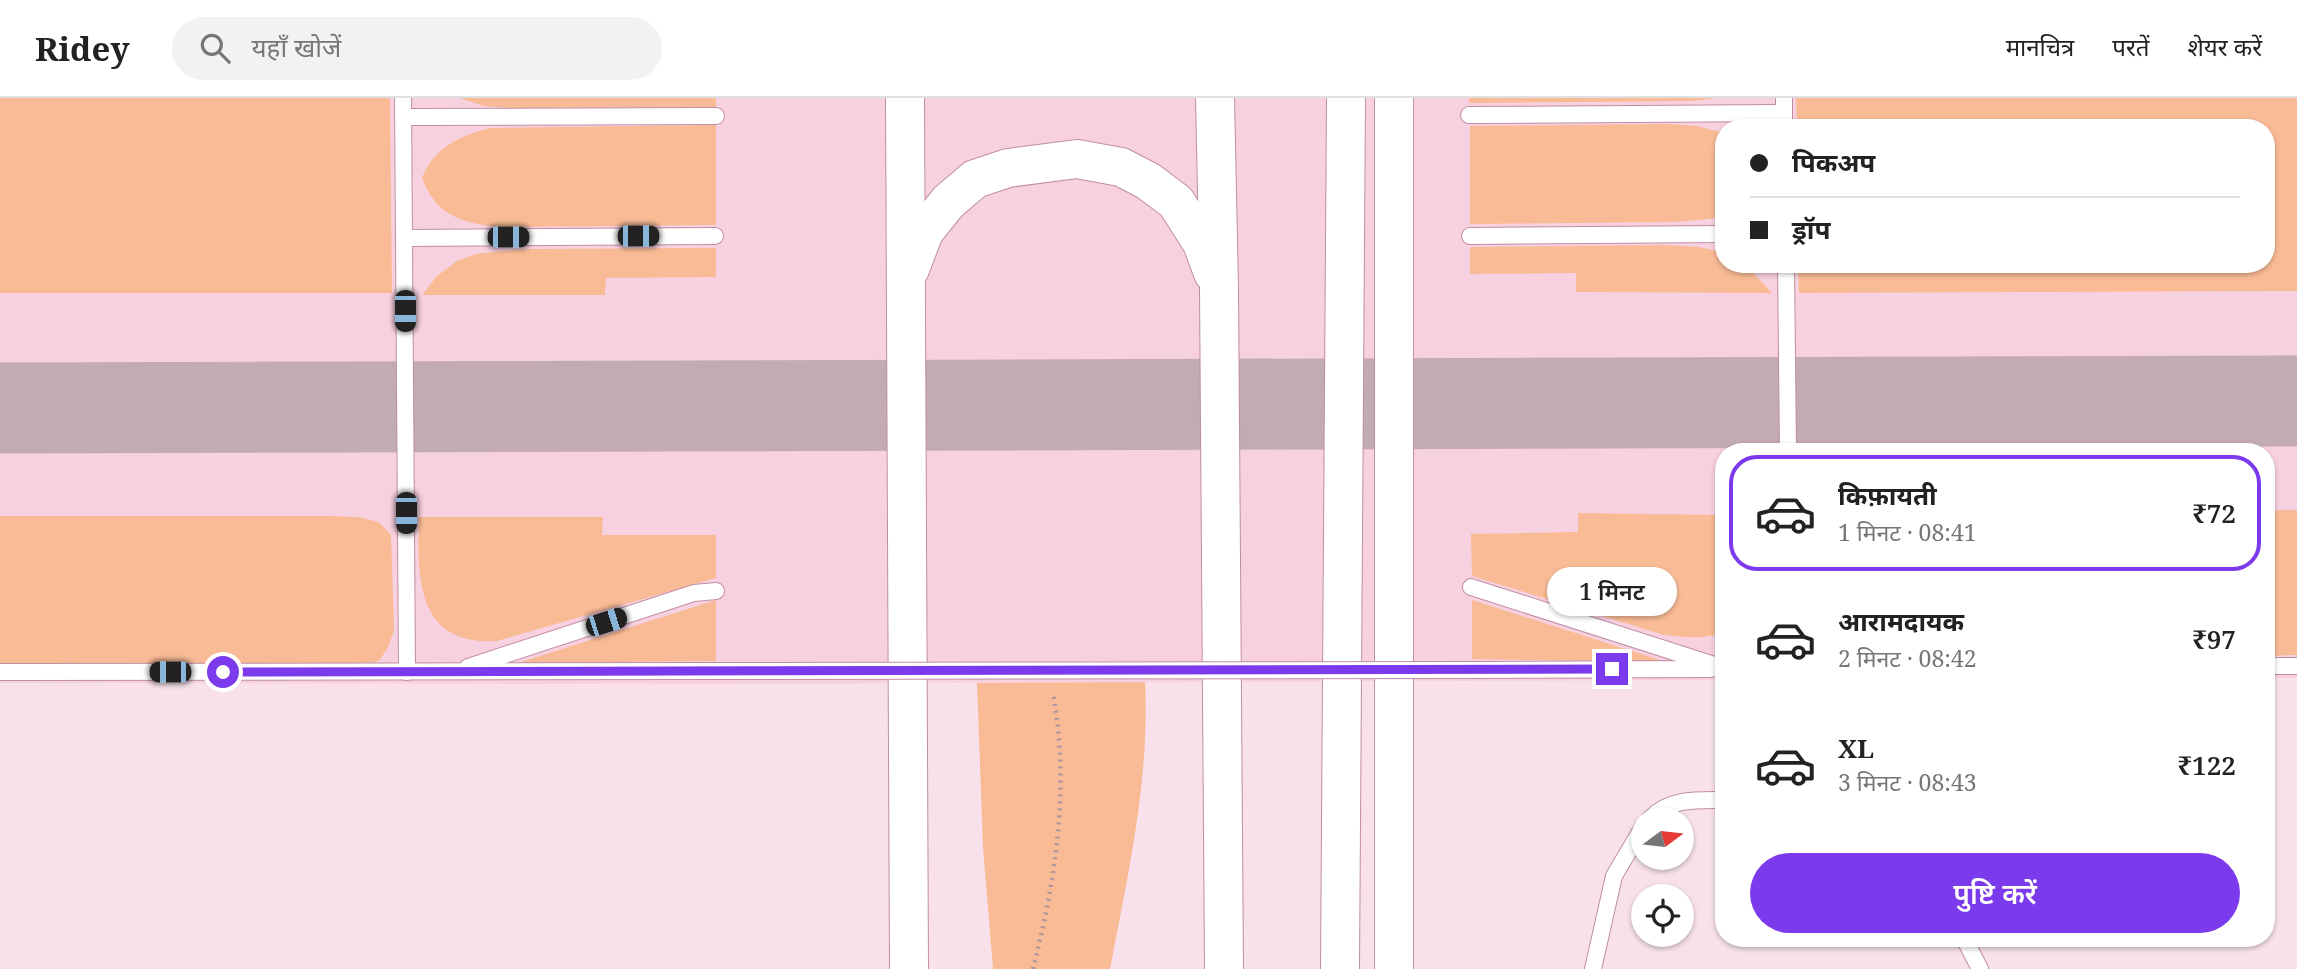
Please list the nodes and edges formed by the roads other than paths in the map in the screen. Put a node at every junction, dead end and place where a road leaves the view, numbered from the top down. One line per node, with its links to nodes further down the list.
1 (403, 98): 9 (lane)
2 (905, 98): 15 (main road)
3 (1215, 98): 16 (main road)
4 (1346, 98): 36 (main road)
5 (1394, 98): 37 (main road)
6 (1784, 113): 7 (lane)
7 (1469, 115)
8 (716, 116): 9 (lane)
9 (404, 117): 13 (lane)
10 (1715, 234): 12 (lane)
11 (715, 236): 13 (lane)
12 (1470, 236)
13 (404, 238): 25 (lane)
14 (1786, 273): 17 (lane)
15 (906, 277): 16 (main road); 29 (main road)
16 (1219, 288): 35 (main road)
17 (1788, 443)
18 (1471, 587): 20 (lane)
19 (716, 591): 26 (lane)
20 (1715, 665)
21 (2275, 666): 22 (lane)
22 (2297, 666)
23 (1715, 668): 26 (lane, bridge)
24 (0, 672): 25 (lane)
25 (407, 672): 26 (lane)
26 (454, 672)
27 (1715, 800): 28 (lane)
28 (1668, 807)
29 (909, 834): 32 (main road); 33 (main road); 34 (main road)
30 (1631, 847): 38 (lane)
31 (1969, 947): 39 (lane)
32 (895, 969)
33 (909, 969)
34 (933, 969)
35 (1224, 969)
36 (1340, 969)
37 (1394, 969)
38 (1592, 969)
39 (1980, 969)

